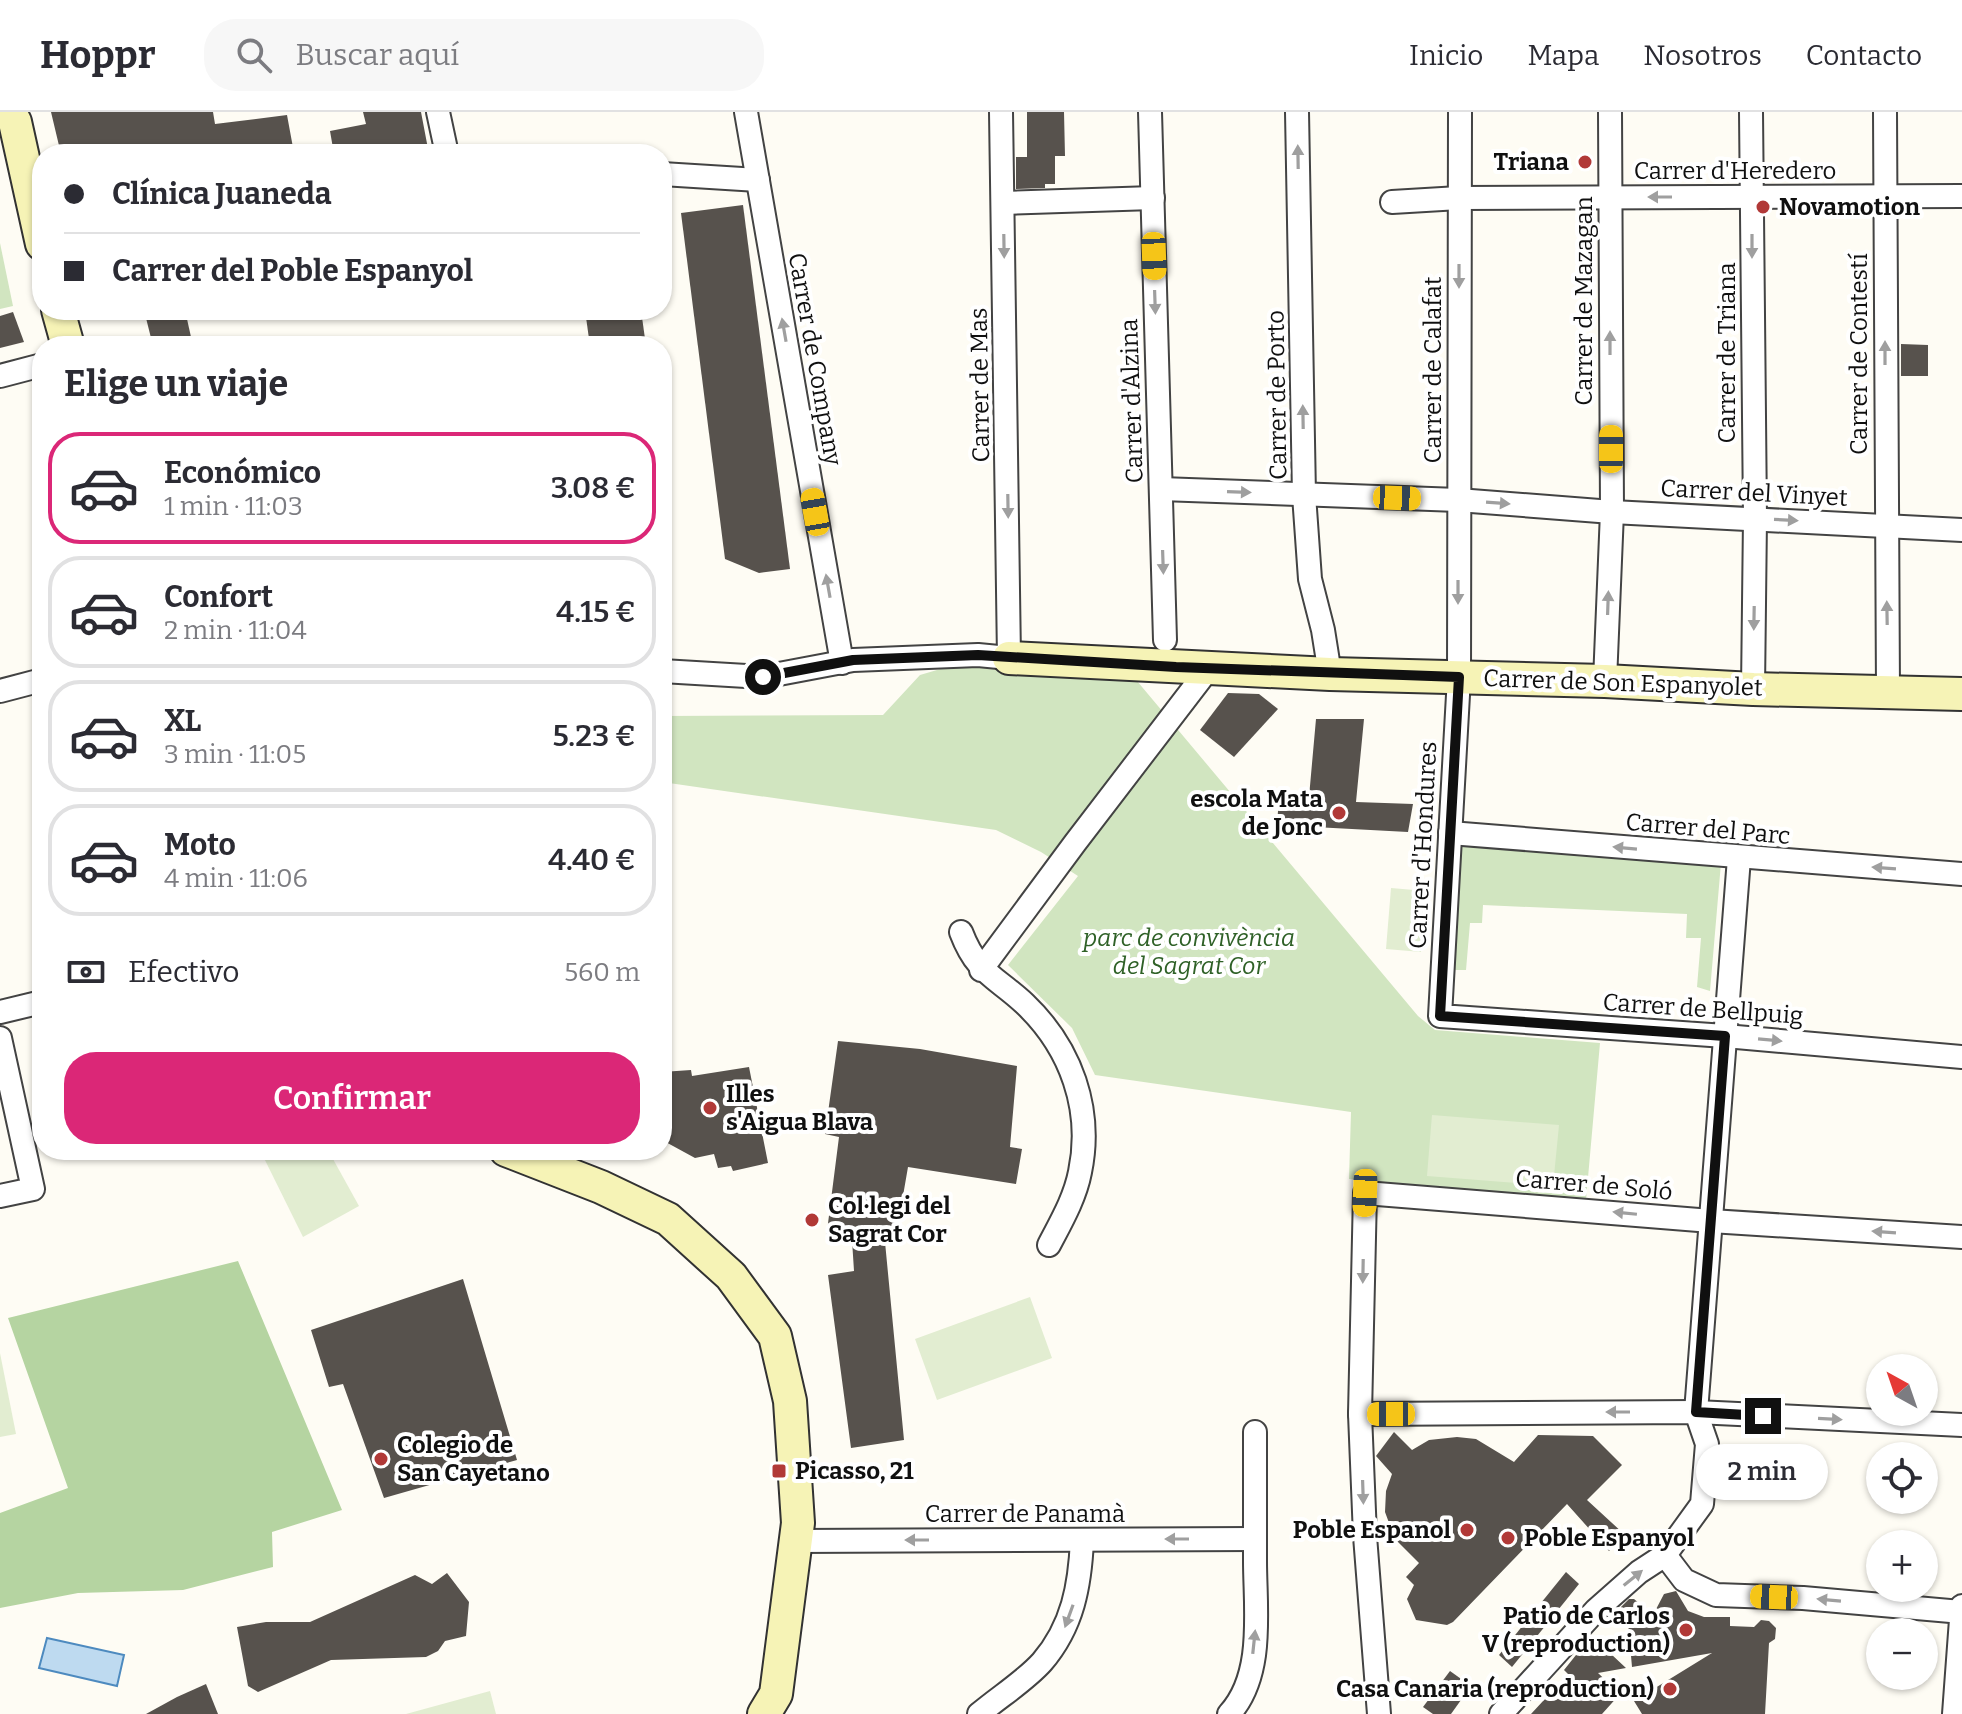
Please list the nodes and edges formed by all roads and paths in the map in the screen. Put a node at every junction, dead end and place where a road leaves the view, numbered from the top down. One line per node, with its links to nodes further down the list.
1 (10, 112): 20 (street)
2 (438, 112): 11 (street)
3 (746, 112): 13 (street, Carrer de Company)
4 (1001, 112): 22 (street, Carrer de Mas)
5 (1150, 112): 17 (street, Carrer d'Alzina)
6 (1297, 112): 26 (street, Carrer de Porto, one-way to 6)
7 (1460, 112): 18 (street, Carrer de Calafat)
8 (1610, 112): 19 (street, Carrer de Mazagan)
9 (1751, 112): 15 (street, Carrer de Triana)
10 (1885, 112): 16 (street, Carrer de Contestí)
11 (445, 144)
12 (672, 175): 13 (street)
13 (758, 180): 34 (street, Carrer de Company, one-way to 13)
14 (1962, 196): 16 (street, Carrer d'Heredero)
15 (1752, 197): 16 (street, Carrer d'Heredero); 19 (street, Carrer d'Heredero, one-way to 19); 29 (street, Carrer de Triana, one-way to 29)
16 (1885, 197): 30 (street, Carrer de Contestí, one-way to 16)
17 (1153, 198): 22 (street); 25 (street, Carrer d'Alzina, one-way to 25)
18 (1459, 198): 19 (street, Carrer d'Heredero); 21 (street); 27 (street, Carrer de Calafat, one-way to 27)
19 (1609, 198): 28 (street, Carrer de Mazagan, one-way to 19)
20 (32, 199)
21 (1392, 202)
22 (1004, 203): 33 (street, Carrer de Mas, one-way to 33)
23 (32, 368): 24 (street)
24 (0, 376)
25 (1161, 489): 26 (street, Carrer del Vinyet, one-way to 26); 32 (street, Carrer d'Alzina, one-way to 32)
26 (1304, 495): 27 (street, Carrer del Vinyet); 37 (street, Carrer de Porto)
27 (1458, 500): 28 (street, Carrer del Vinyet, one-way to 28); 38 (street, Carrer de Calafat, one-way to 38)
28 (1612, 512): 29 (street, Carrer del Vinyet); 39 (street, Carrer de Mazagan, one-way to 28)
29 (1755, 518): 30 (street, Carrer del Vinyet, one-way to 30); 41 (street, Carrer de Triana, one-way to 41)
30 (1886, 526): 31 (street, Carrer del Vinyet); 43 (street, Carrer de Contestí, one-way to 30)
31 (1962, 530)
32 (1165, 640)
33 (1009, 658): 34 (street, Carrer de Son Espanyolet); 35 (street, Carrer de Son Espanyolet)
34 (842, 663): 36 (street, Carrer de Son Espanyolet)
35 (1209, 668): 37 (street, Carrer de Son Espanyolet); 49 (street)
36 (672, 672)
37 (1330, 674): 38 (street, Carrer de Son Espanyolet)
38 (1459, 677): 39 (street, Carrer de Son Espanyolet); 45 (street, Carrer d'Hondures)
39 (1605, 681): 41 (street, Carrer de Son Espanyolet)
40 (32, 683): 42 (street)
41 (1753, 689): 43 (street, Carrer de Son Espanyolet)
42 (0, 691)
43 (1888, 691): 44 (street, Carrer de Son Espanyolet)
44 (1962, 694)
45 (1450, 833): 46 (street, Carrer del Parc, one-way to 45); 52 (street, Carrer d'Hondures)
46 (1739, 858): 47 (street, Carrer del Parc, one-way to 46); 53 (street)
47 (1962, 874)
48 (961, 932): 49 (street)
49 (981, 970): 60 (street)
50 (32, 1004): 51 (street)
51 (0, 1012)
52 (1440, 1016): 53 (street, Carrer de Bellpuig)
53 (1725, 1036): 55 (street, Carrer de Bellpuig, one-way to 55); 58 (street)
54 (0, 1038): 57 (street)
55 (1962, 1057)
56 (532, 1160): 67 (street)
57 (0, 1196)
58 (1711, 1221): 59 (street, Carrer de Soló, one-way to 58); 61 (street); 62 (street, Carrer de Soló, one-way to 62)
59 (1962, 1237)
60 (1049, 1245)
61 (1696, 1412): 62 (street, one-way to 62); 63 (street, one-way to 63); 68 (street)
62 (1360, 1414): 74 (street, one-way to 74)
63 (1962, 1425)
64 (1255, 1432): 65 (street)
65 (1255, 1539): 66 (street, Carrer de Panamà, one-way to 66); 73 (street, one-way to 65)
66 (1082, 1540): 67 (street, Carrer de Panamà, one-way to 67); 72 (street, one-way to 72)
67 (795, 1541): 71 (street)
68 (1665, 1555): 69 (street, one-way to 68); 75 (street, one-way to 68)
69 (1962, 1610): 70 (street)
70 (1955, 1708)
71 (764, 1714)
72 (979, 1714)
73 (1229, 1714)
74 (1379, 1714)
75 (1501, 1714)

